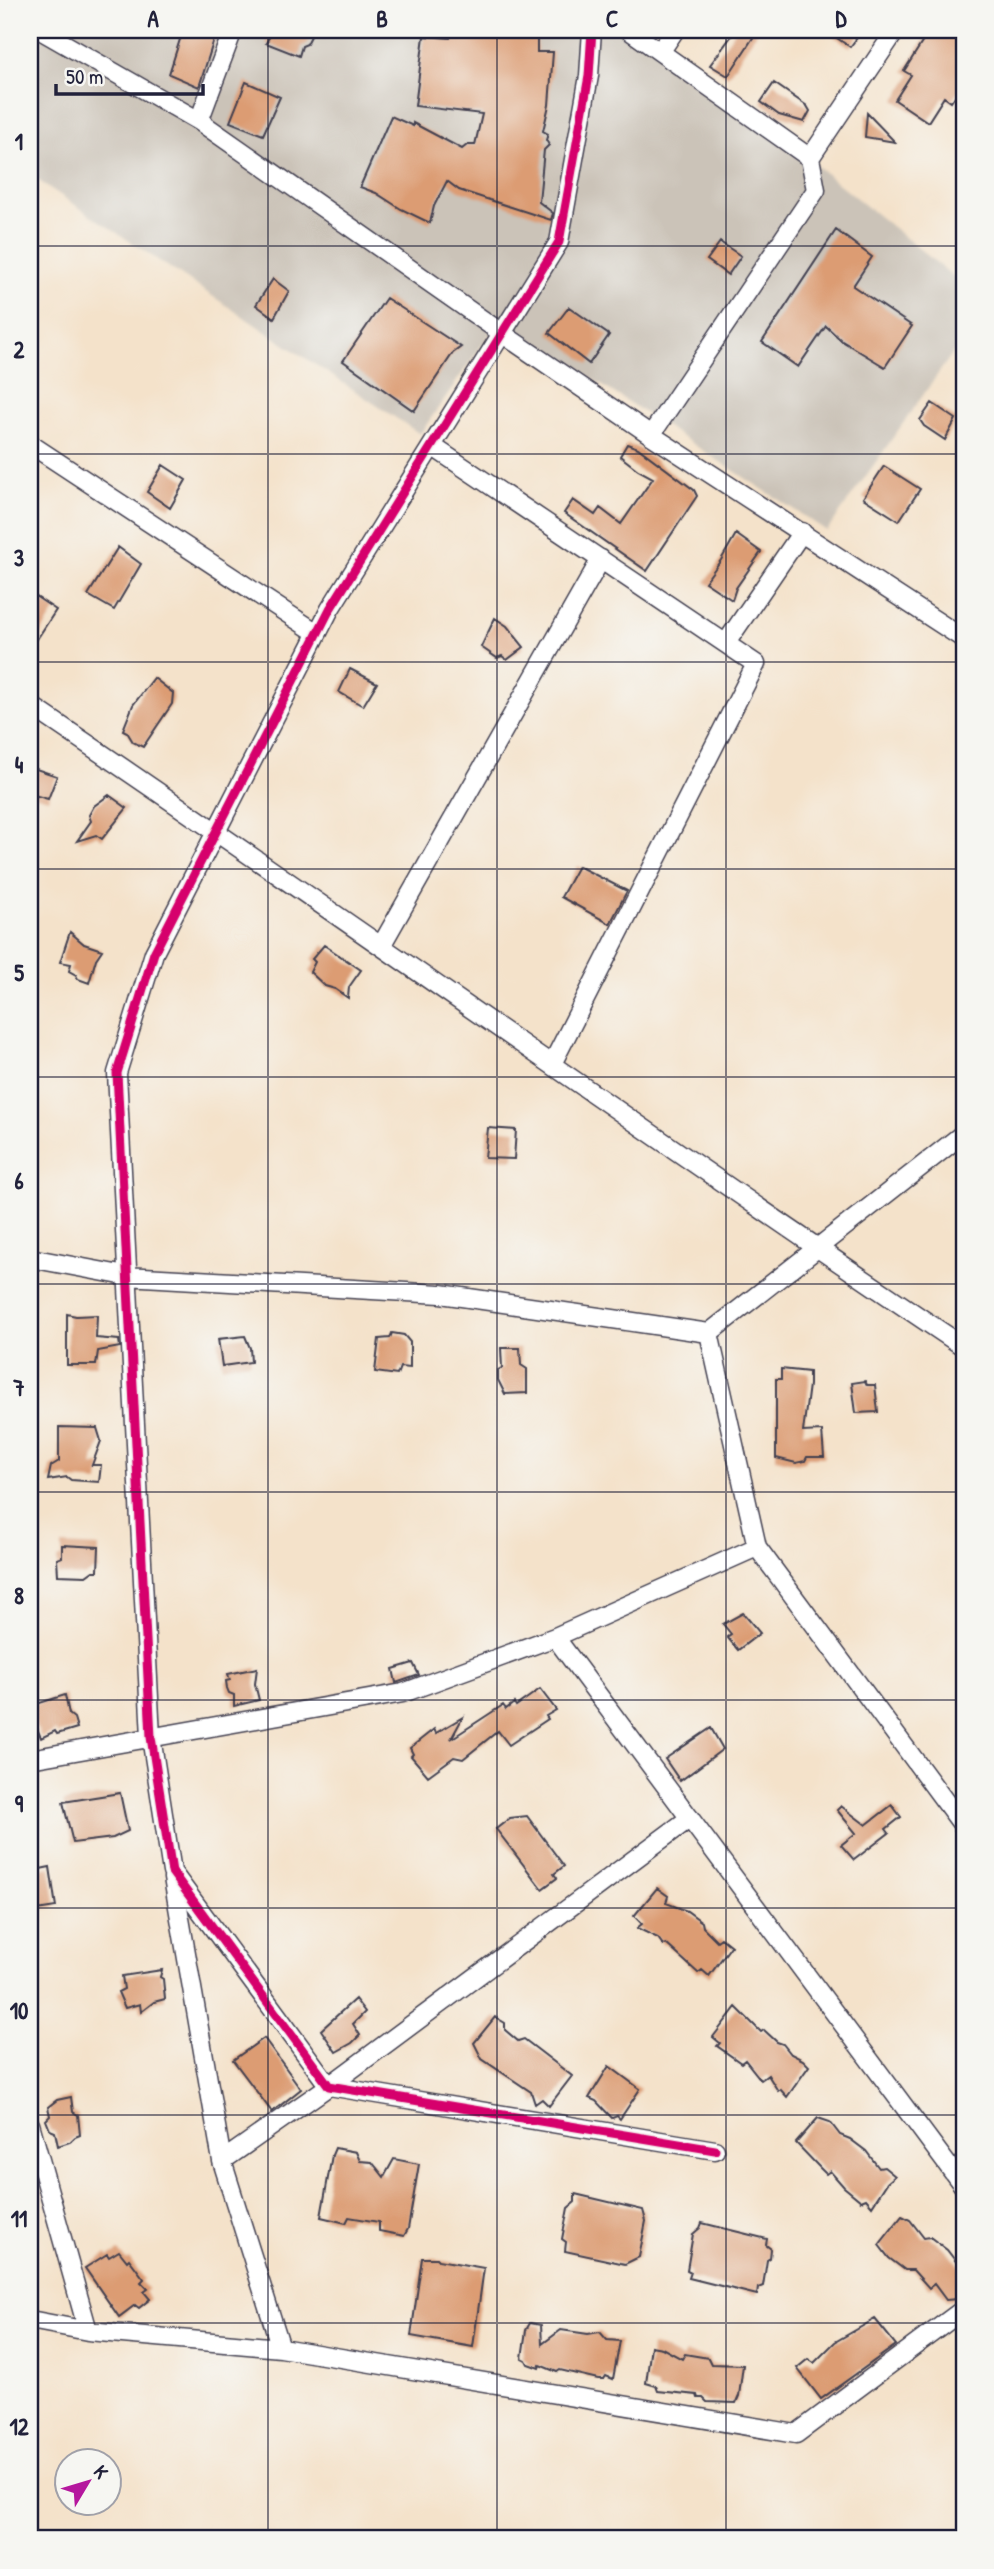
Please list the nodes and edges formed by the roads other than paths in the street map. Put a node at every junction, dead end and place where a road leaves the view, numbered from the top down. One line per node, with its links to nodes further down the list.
1 (40, 30): 8 (street)
2 (233, 30): 8 (street)
3 (592, 30): 10 (street)
4 (629, 30): 7 (street)
5 (675, 30): 7 (street)
6 (896, 30): 9 (street)
7 (661, 51): 9 (street)
8 (199, 121): 10 (street)
9 (810, 158): 11 (street)
10 (503, 334): 11 (street); 13 (street)
11 (651, 435): 14 (street)
12 (30, 444): 16 (street)
13 (432, 446): 15 (street); 16 (street)
14 (802, 532): 17 (street); 18 (street)
15 (601, 559): 18 (street); 21 (street)
16 (317, 634): 20 (street)
17 (964, 639)
18 (726, 643): 22 (street)
19 (30, 705): 20 (street)
20 (216, 831): 21 (street); 26 (street)
21 (382, 946): 22 (street)
22 (552, 1064): 24 (street)
23 (964, 1133): 24 (street)
24 (817, 1248): 27 (street); 28 (street)
25 (30, 1258): 26 (street)
26 (126, 1276): 27 (street); 31 (street)
27 (709, 1333): 29 (street)
28 (964, 1347)
29 (757, 1546): 30 (street); 34 (street)
30 (555, 1637): 31 (street); 33 (street)
31 (151, 1737): 32 (street); 35 (street)
32 (30, 1759)
33 (690, 1818): 36 (street); 40 (street)
34 (964, 1827)
35 (172, 1872): 36 (street); 39 (street)
36 (329, 2086): 38 (street); 39 (street)
37 (30, 2124): 43 (street)
38 (715, 2150)
39 (222, 2161): 44 (street)
40 (964, 2187)
41 (964, 2309): 44 (street)
42 (30, 2320): 43 (street)
43 (88, 2331): 44 (street)
44 (281, 2348)

